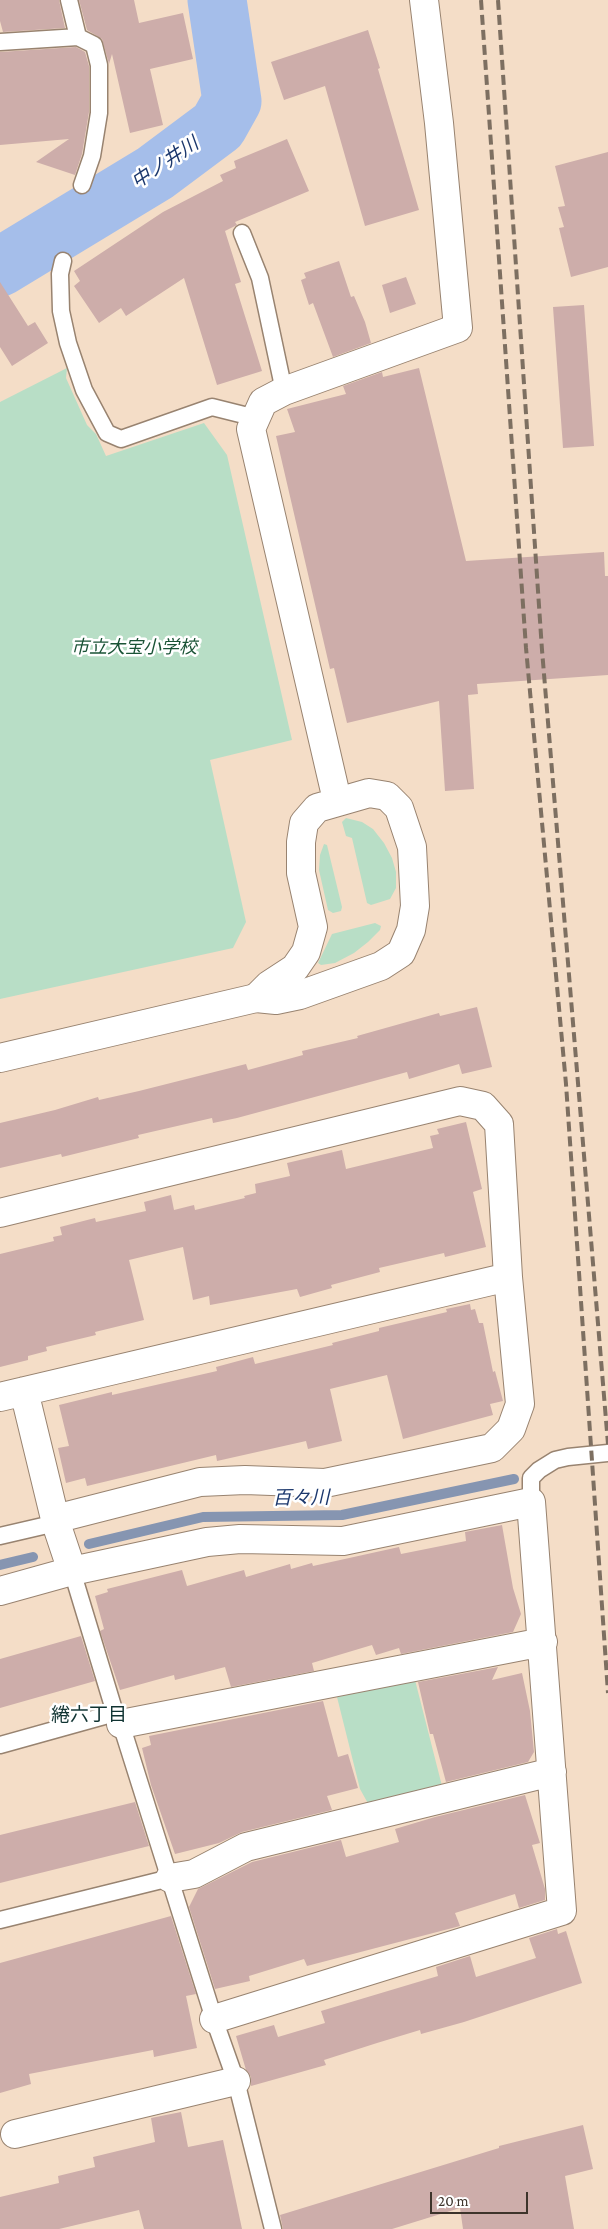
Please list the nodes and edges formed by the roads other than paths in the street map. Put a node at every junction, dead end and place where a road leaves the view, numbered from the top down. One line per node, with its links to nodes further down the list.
1 (69, 0): 3 (lane)
2 (424, 0): 8 (street)
3 (78, 37): 4 (lane); 5 (lane)
4 (0, 42)
5 (82, 185)
6 (242, 233): 8 (lane)
7 (62, 261): 9 (lane)
8 (284, 391): 9 (street)
9 (256, 418): 10 (street)
10 (337, 800): 11 (street); 11 (street)
11 (256, 998): 12 (street)
12 (0, 1058)
13 (0, 1213): 14 (street)
14 (508, 1277): 15 (street); 18 (street)
15 (12, 1394): 18 (street)
16 (608, 1454): 17 (lane)
17 (531, 1502): 20 (street); 22 (street)
18 (56, 1521): 19 (lane); 20 (street)
19 (0, 1536)
20 (72, 1571): 21 (street); 23 (lane)
21 (0, 1591)
22 (542, 1642): 23 (street); 25 (street)
23 (118, 1718): 24 (lane); 26 (lane)
24 (0, 1745)
25 (552, 1772): 26 (street); 28 (street)
26 (170, 1878): 27 (lane); 28 (lane)
27 (0, 1920)
28 (214, 2019): 29 (lane)
29 (236, 2081): 30 (street); 31 (lane)
30 (15, 2134)
31 (273, 2229)

